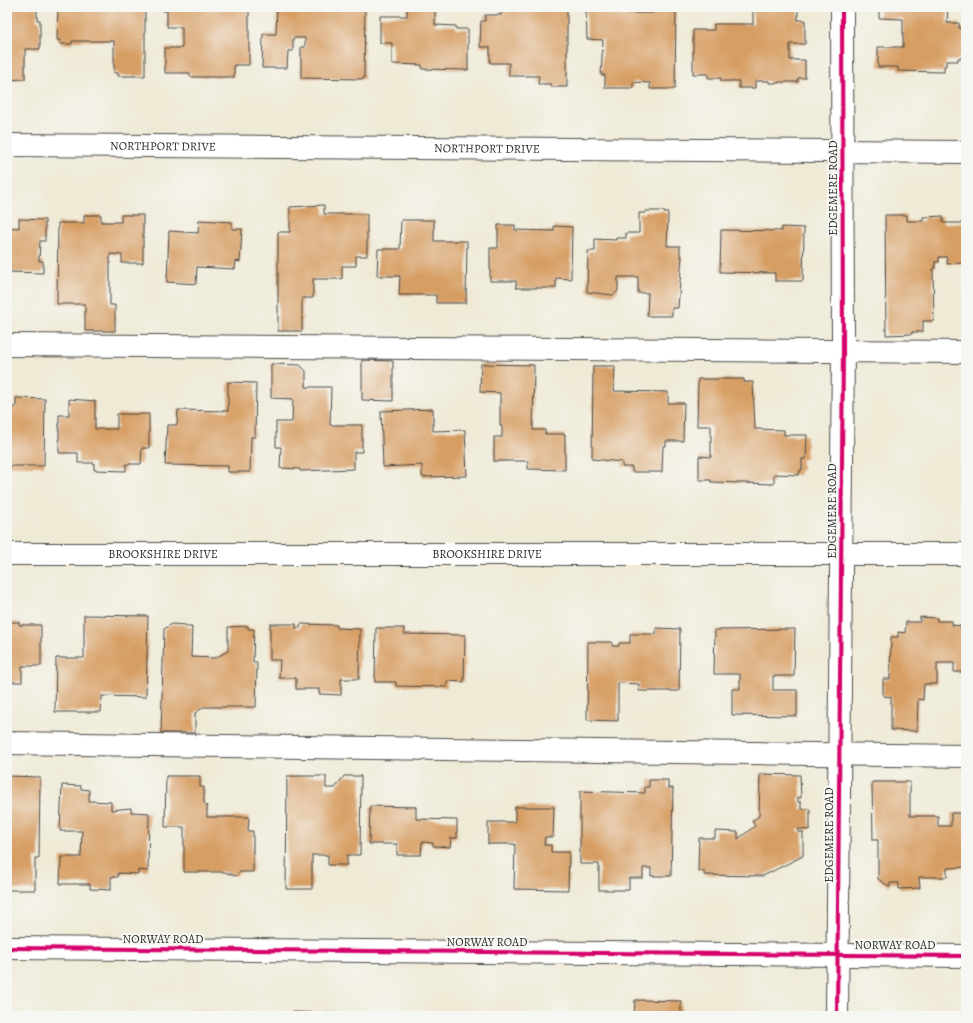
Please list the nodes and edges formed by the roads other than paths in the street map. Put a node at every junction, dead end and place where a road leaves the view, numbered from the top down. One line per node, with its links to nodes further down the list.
1 (842, 7): 3 (street, EDGEMERE ROAD)
2 (7, 145): 3 (street, NORTHPORT DRIVE)
3 (843, 151): 4 (street, NORTHPORT DRIVE); 6 (street, EDGEMERE ROAD)
4 (966, 152)
5 (7, 345): 6 (street)
6 (843, 351): 7 (street); 8 (street, EDGEMERE ROAD)
7 (966, 352)
8 (841, 553): 9 (street, BROOKSHIRE DRIVE); 10 (street, BROOKSHIRE DRIVE); 12 (street, EDGEMERE ROAD)
9 (7, 554)
10 (966, 554)
11 (7, 742): 12 (street)
12 (839, 756): 13 (street); 15 (street, EDGEMERE ROAD)
13 (966, 756)
14 (7, 948): 15 (street, NORWAY ROAD)
15 (838, 955): 16 (street, NORWAY ROAD); 17 (street, EDGEMERE ROAD)
16 (966, 956)
17 (837, 1016)

